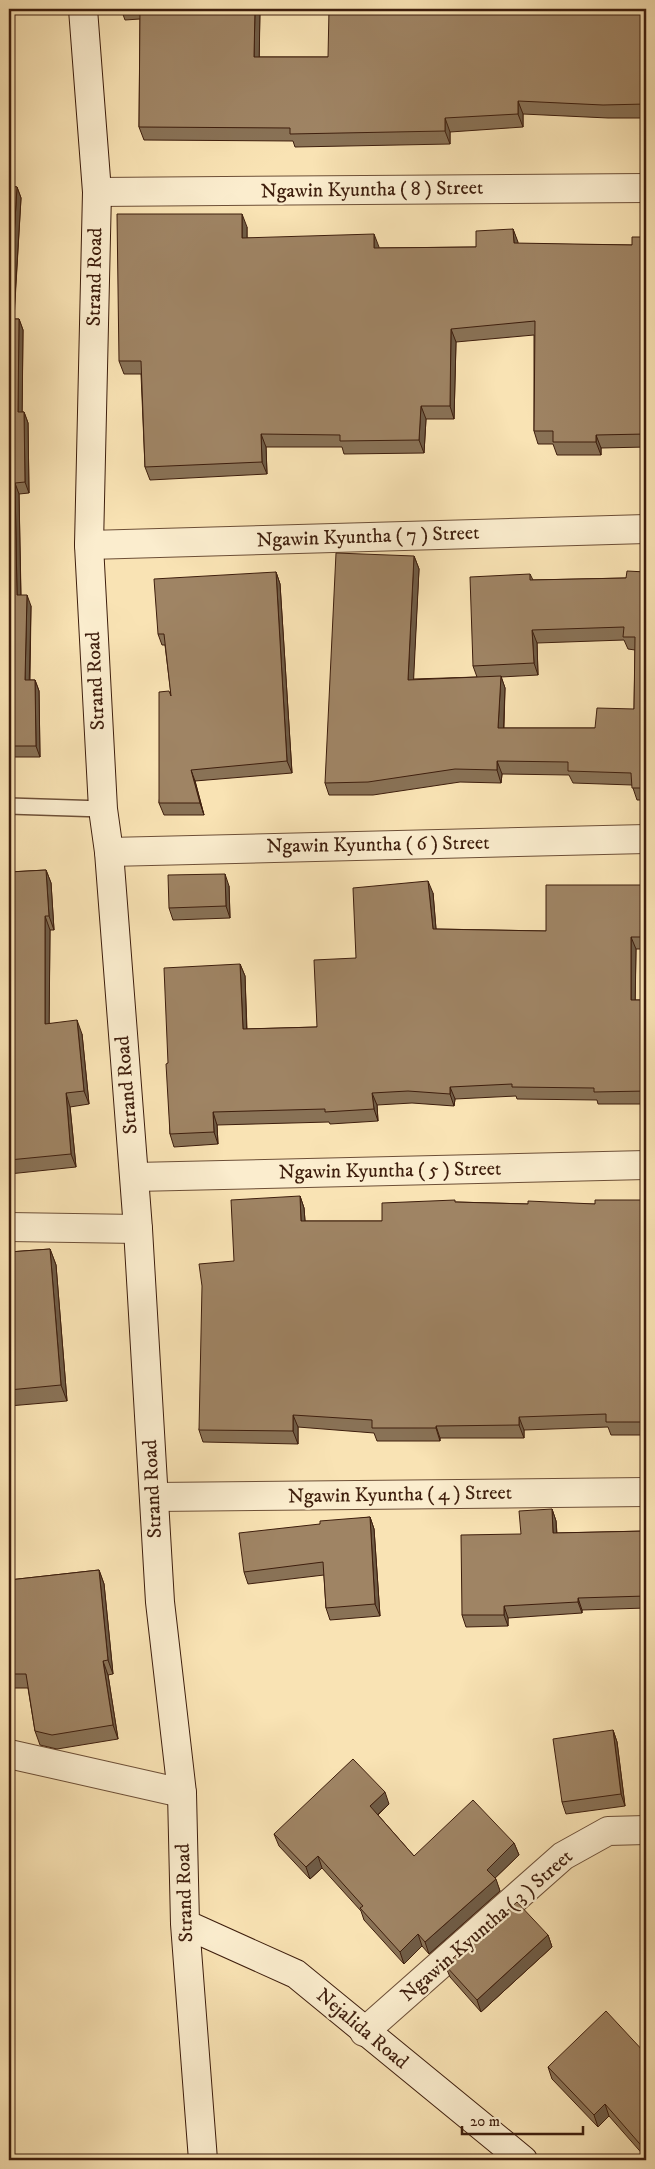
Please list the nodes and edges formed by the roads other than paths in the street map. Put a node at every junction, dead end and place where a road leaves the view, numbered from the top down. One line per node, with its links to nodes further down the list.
1 (82, 9): 3 (street, Strand Road)
2 (646, 188): 3 (street, Ngawin Kyuntha ( 8 ) Street)
3 (97, 192): 5 (street, Strand Road)
4 (646, 529): 5 (street, Ngawin Kyuntha ( 7 ) Street)
5 (89, 544): 7 (street, Strand Road)
6 (9, 806): 7 (lane)
7 (103, 809): 9 (street, Strand Road)
8 (646, 839): 9 (street, Ngawin Kyuntha ( 6 ) Street)
9 (109, 852): 11 (street, Strand Road)
10 (646, 1165): 11 (street, Ngawin Kyuntha ( 5 ) Street)
11 (135, 1177): 13 (street, Strand Road)
12 (9, 1227): 13 (street)
13 (138, 1229): 15 (street, Strand Road)
14 (646, 1492): 15 (street, Ngawin Kyuntha ( 4 ) Street)
15 (154, 1498): 17 (street, Strand Road)
16 (9, 1754): 17 (street)
17 (182, 1793): 19 (street, Strand Road)
18 (646, 1830): 20 (street, Ngawin Kyuntha ( 3 ) Street)
19 (185, 1924): 20 (street, Nejalida Road); 21 (street, Strand Road)
20 (364, 2032): 22 (street, Nejalida Road)
21 (203, 2160)
22 (523, 2160)

